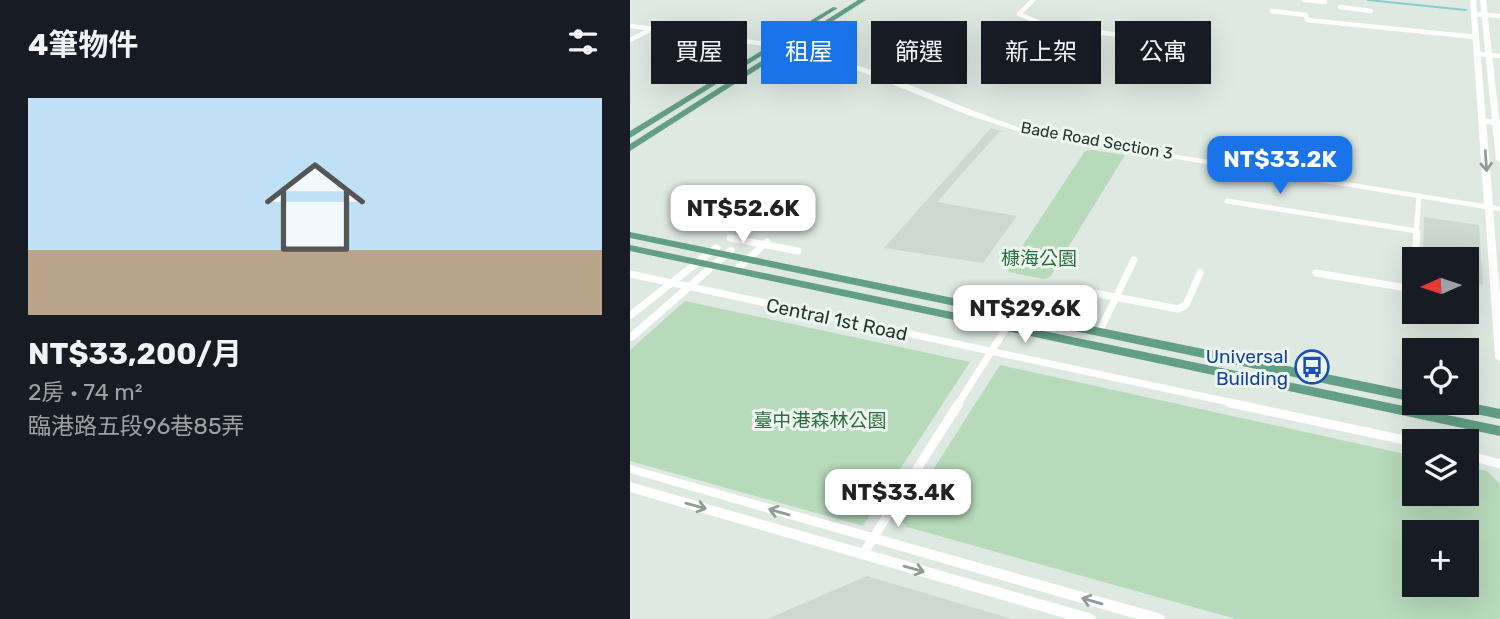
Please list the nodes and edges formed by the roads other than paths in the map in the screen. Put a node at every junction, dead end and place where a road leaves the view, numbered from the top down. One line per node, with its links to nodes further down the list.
1 (842, 0): 16 (main road)
2 (848, 0): 17 (main road)
3 (857, 0): 18 (main road)
4 (863, 0): 19 (main road)
5 (1033, 0): 24 (street)
6 (1304, 0): 9 (street)
7 (1473, 0): 13 (street)
8 (1483, 0): 14 (street)
9 (1325, 2)
10 (1340, 7): 12 (street)
11 (1272, 11): 25 (street)
12 (1371, 11)
13 (1474, 14): 14 (street); 25 (street)
14 (1485, 15): 15 (street); 30 (street)
15 (1500, 16)
16 (813, 21)
17 (816, 21)
18 (821, 21)
19 (825, 21)
20 (630, 27): 21 (street); 22 (street)
21 (651, 30)
22 (648, 31): 23 (street); 26 (street)
23 (651, 31)
24 (1115, 34)
25 (1476, 37): 28 (street)
26 (630, 40)
27 (761, 56): 36 (main road)
28 (1478, 56): 30 (street); 34 (street)
29 (761, 57): 37 (main road)
30 (1490, 57): 32 (street); 35 (street)
31 (761, 58): 39 (main road)
32 (1500, 58)
33 (857, 68): 38 (street, Bade Road Section 3)
34 (1483, 121): 35 (street); 44 (street, one-way to 44)
35 (1498, 123): 40 (street)
36 (630, 132)
37 (630, 142)
38 (1086, 142): 41 (street, Bade Road Section 3); 44 (street, Bade Road Section 3)
39 (630, 148)
40 (1500, 160)
41 (1419, 196): 44 (street, Bade Road Section 3); 47 (street)
42 (1227, 201): 47 (street)
43 (1500, 203): 44 (street, Bade Road Section 3)
44 (1489, 204): 45 (street); 63 (street)
45 (1500, 209)
46 (630, 229): 54 (main road)
47 (1417, 231): 51 (street)
48 (630, 235): 54 (main road)
49 (630, 242): 54 (main road)
50 (765, 243): 53 (street); 54 (street); 56 (street)
51 (1416, 247)
52 (630, 248): 54 (main road)
53 (798, 251)
54 (716, 254): 56 (main road); 56 (main road); 60 (street); 62 (street)
55 (1134, 260): 65 (street)
56 (745, 262): 67 (main road); 67 (main road)
57 (1200, 273): 65 (street)
58 (1316, 273): 61 (street)
59 (630, 274): 60 (street, Central 1st Road)
60 (669, 284): 62 (street, Central 1st Road); 66 (street)
61 (1402, 287)
62 (687, 288): 69 (street); 70 (street, Central 1st Road)
63 (1497, 292): 71 (street)
64 (1094, 293): 65 (street)
65 (1115, 298): 68 (street)
66 (630, 316)
67 (1012, 318): 68 (main road); 70 (street); 73 (main road); 78 (main road); 79 (main road)
68 (1102, 326): 72 (main road)
69 (630, 338)
70 (990, 353): 80 (street, Central 1st Road); 85 (street)
71 (1500, 358)
72 (1402, 387)
73 (1402, 395)
74 (1479, 402): 75 (main road)
75 (1500, 406)
76 (1479, 410): 77 (main road)
77 (1500, 414)
78 (1500, 422)
79 (1500, 430)
80 (1402, 439)
81 (1479, 458): 82 (street)
82 (1500, 464)
83 (630, 469): 85 (street, one-way to 83)
84 (630, 487): 86 (street, one-way to 86)
85 (873, 540): 86 (street); 88 (street, one-way to 85)
86 (863, 554): 87 (street, one-way to 87)
87 (1089, 619)
88 (1158, 619)

